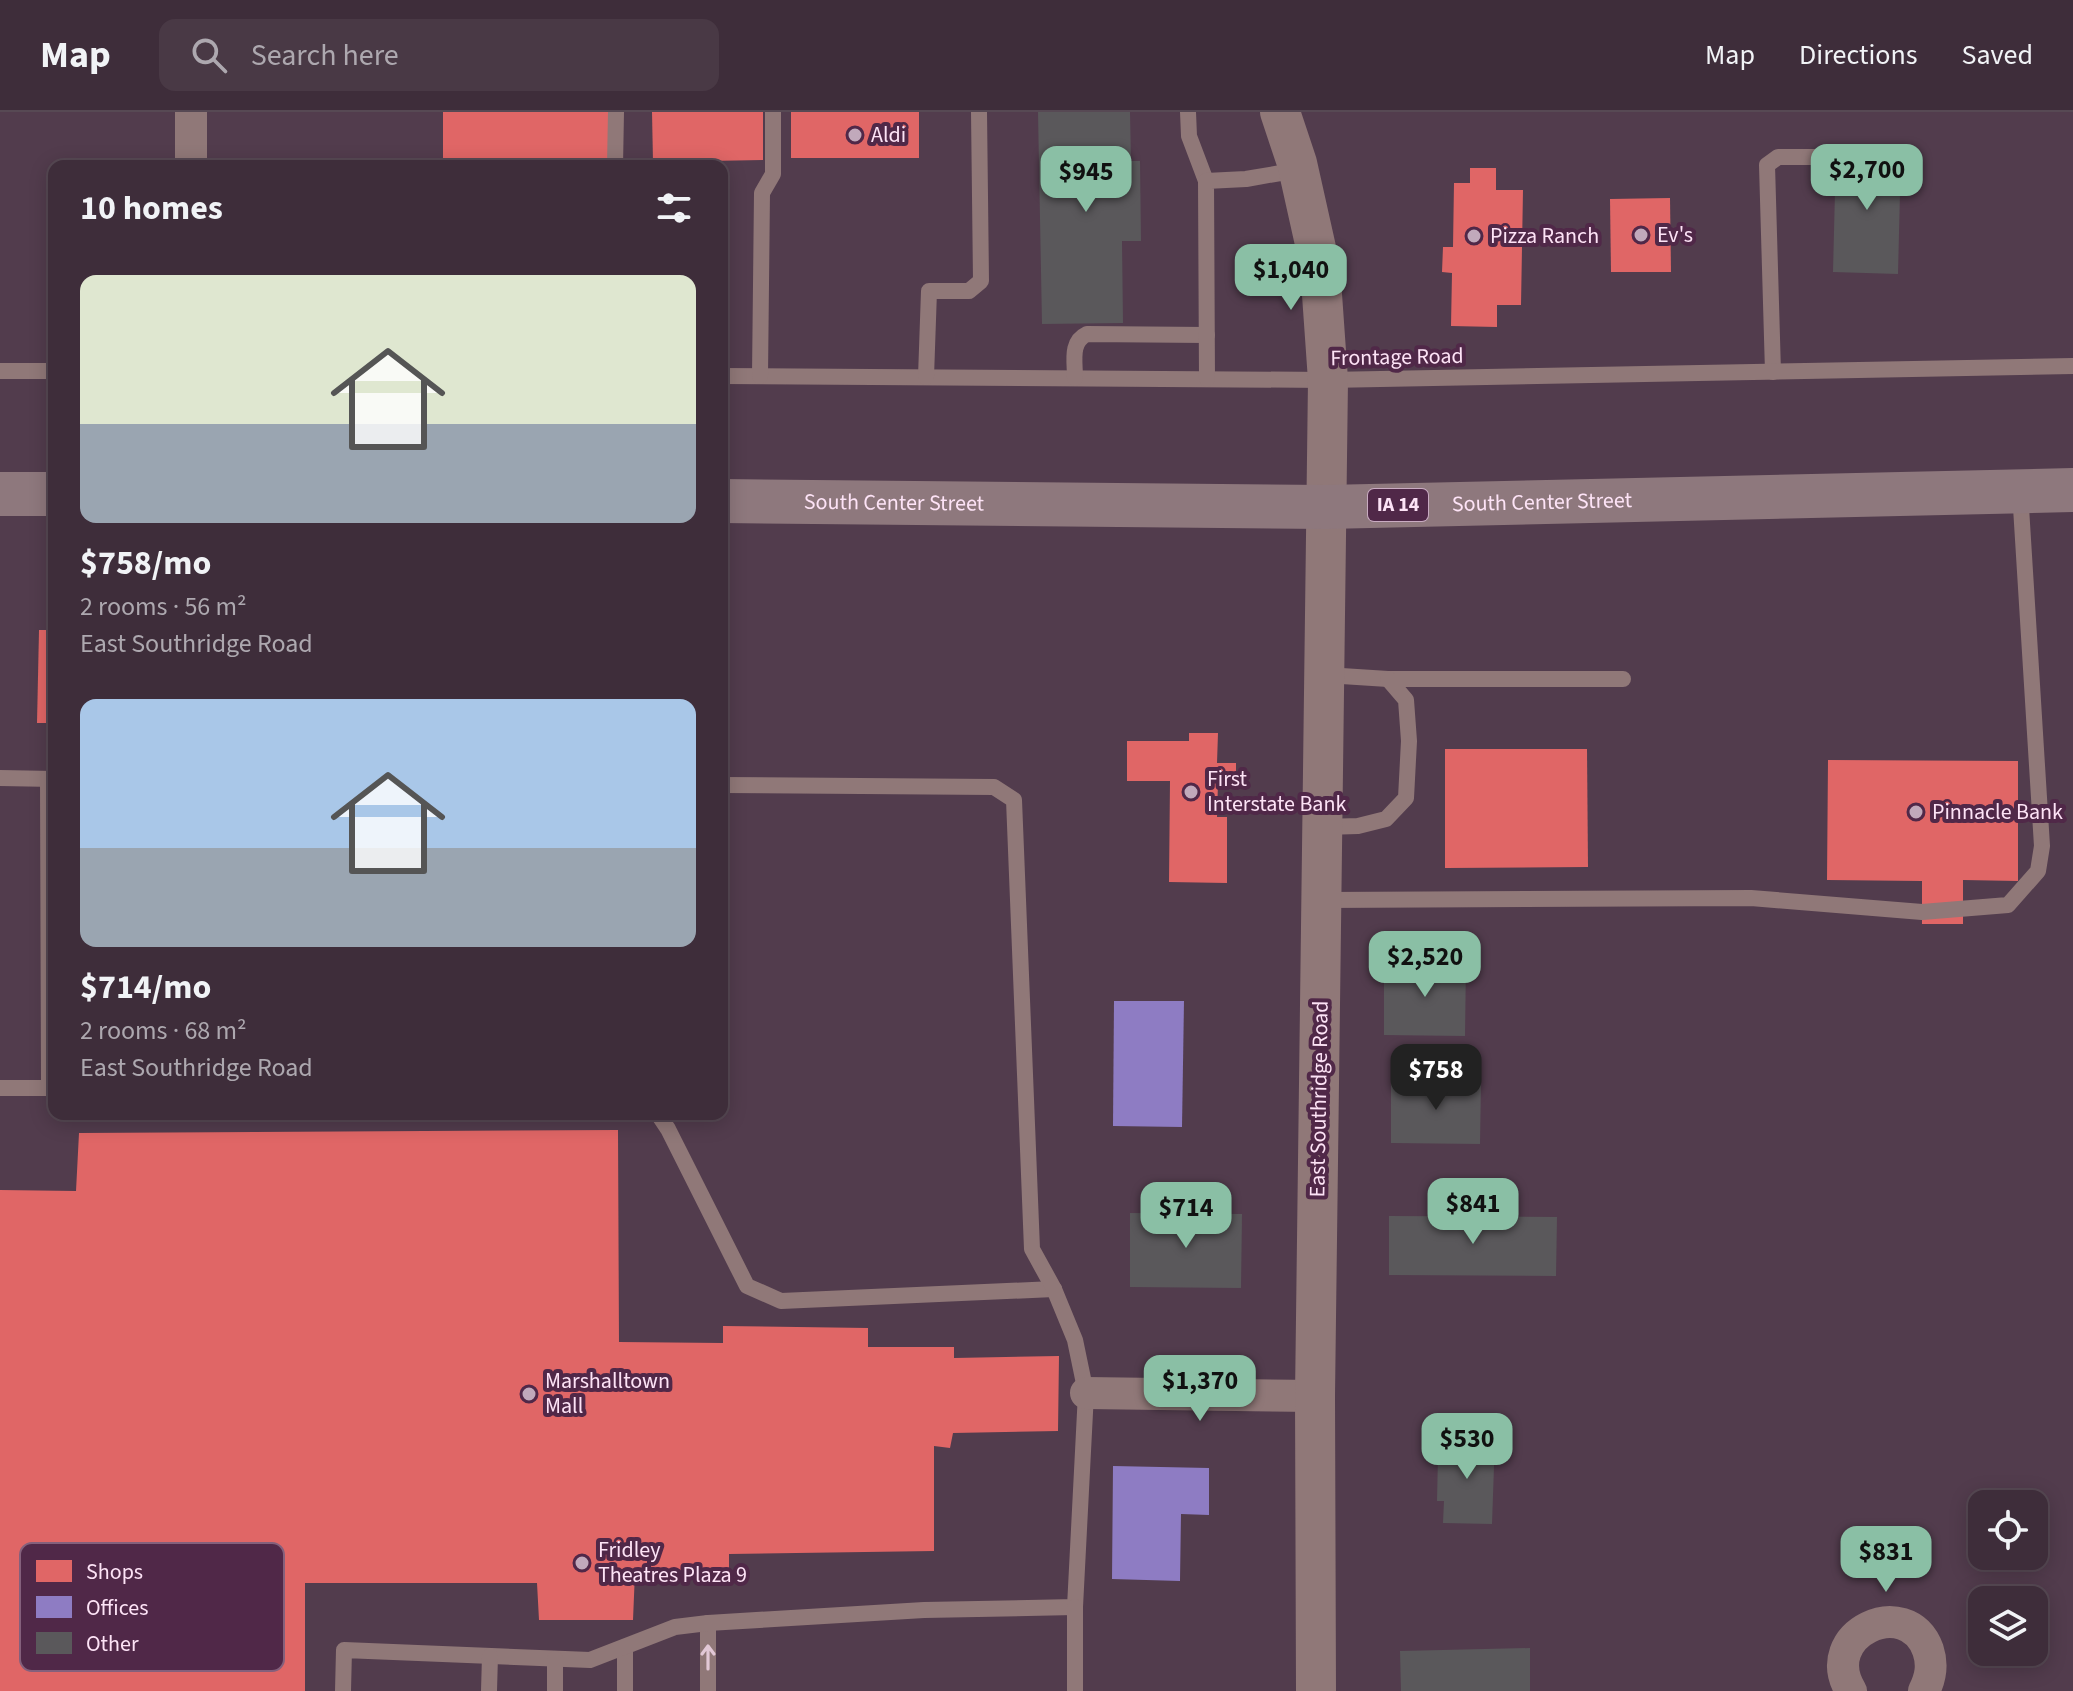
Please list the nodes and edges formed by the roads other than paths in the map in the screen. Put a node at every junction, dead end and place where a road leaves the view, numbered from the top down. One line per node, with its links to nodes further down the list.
1 (191, 112): 8 (street)
2 (616, 112): 9 (lane)
3 (773, 112): 20 (lane)
4 (979, 112): 21 (lane)
5 (1188, 112): 11 (lane)
6 (1280, 112): 10 (street, East Southridge Road)
7 (1821, 157): 18 (lane)
8 (191, 160)
9 (615, 160)
10 (1298, 170): 11 (lane); 24 (street, East Southridge Road)
11 (1206, 181): 13 (lane)
12 (1067, 323): 14 (lane)
13 (1207, 335): 14 (lane); 23 (lane)
14 (1079, 338): 22 (lane)
15 (2073, 366): 18 (lane, Frontage Road)
16 (0, 371): 17 (lane)
17 (48, 371)
18 (1773, 372): 24 (lane, Frontage Road)
19 (728, 376): 20 (lane, Frontage Road)
20 (760, 376): 21 (lane, Frontage Road)
21 (926, 377): 22 (lane, Frontage Road)
22 (1075, 378): 23 (lane, Frontage Road)
23 (1207, 379): 24 (lane, Frontage Road)
24 (1328, 380): 30 (street, East Southridge Road)
25 (2073, 490): 26 (main road, South Center Street / IA 14)
26 (2020, 491): 30 (main road, South Center Street / IA 14); 38 (lane)
27 (0, 494): 28 (main road)
28 (48, 494)
29 (728, 501): 30 (main road, South Center Street / IA 14)
30 (1326, 507): 31 (street, East Southridge Road)
31 (1324, 675): 32 (lane); 37 (street, East Southridge Road)
32 (1388, 679): 33 (lane); 37 (lane)
33 (1623, 679)
34 (0, 778): 35 (lane)
35 (48, 779)
36 (728, 785): 42 (lane)
37 (1322, 827): 38 (street, East Southridge Road)
38 (1321, 900): 44 (street, East Southridge Road)
39 (0, 1088): 40 (lane)
40 (48, 1088)
41 (662, 1120): 42 (lane)
42 (1054, 1289): 43 (lane)
43 (1086, 1393): 44 (street); 45 (lane)
44 (1315, 1396): 56 (street, East Southridge Road)
45 (1075, 1607): 46 (lane); 55 (lane)
46 (708, 1623): 47 (lane); 54 (lane, one-way to 46)
47 (625, 1647): 49 (lane); 53 (lane)
48 (490, 1656): 49 (lane); 50 (lane); 51 (lane)
49 (555, 1659): 52 (lane)
50 (343, 1691)
51 (489, 1691)
52 (555, 1691)
53 (625, 1691)
54 (708, 1691)
55 (1075, 1691)
56 (1316, 1691)
57 (1851, 1691): 58 (street)
58 (1924, 1691)

